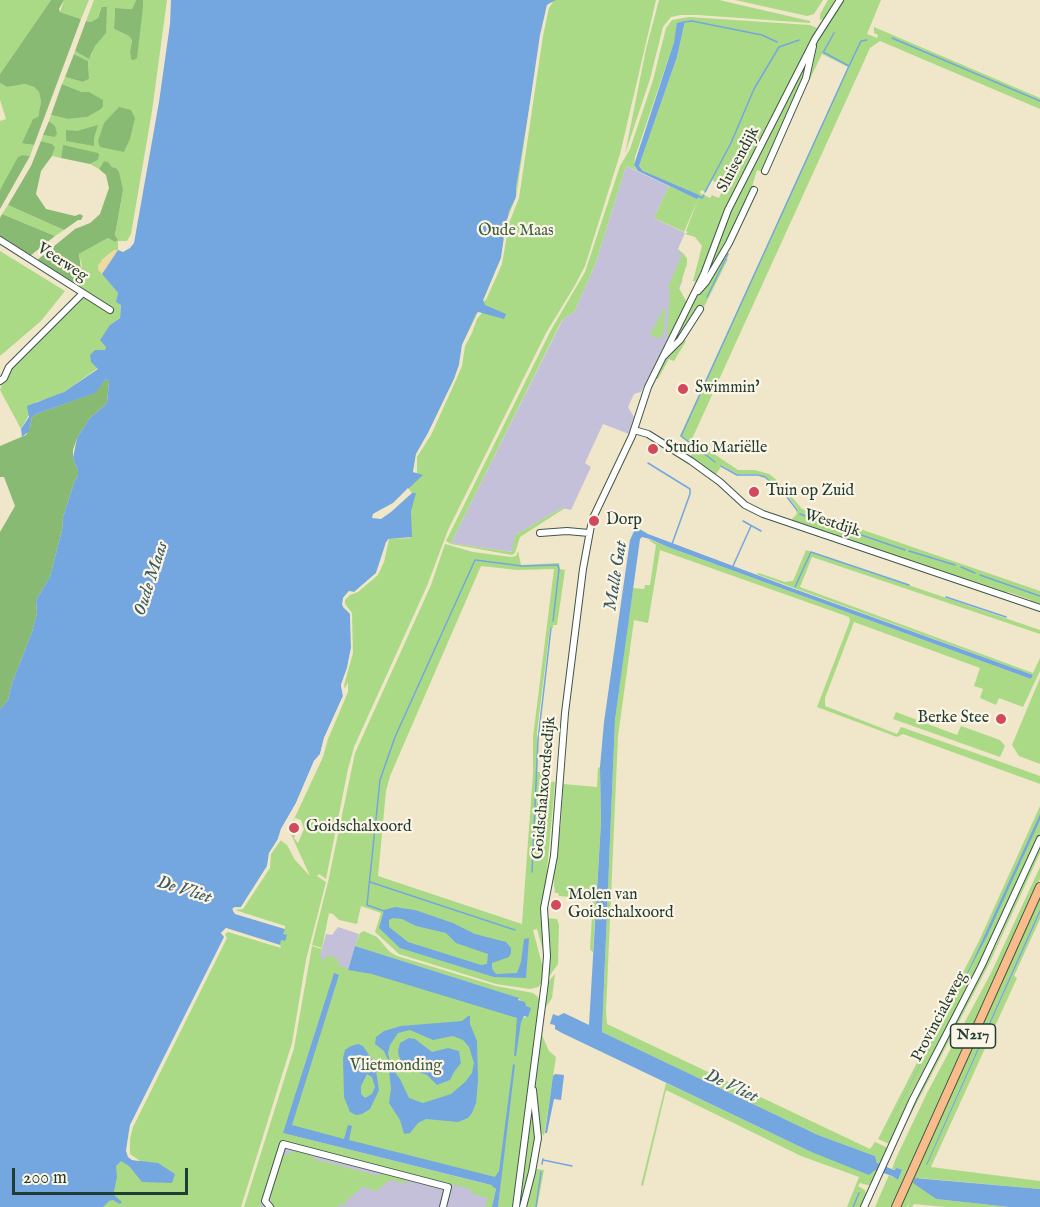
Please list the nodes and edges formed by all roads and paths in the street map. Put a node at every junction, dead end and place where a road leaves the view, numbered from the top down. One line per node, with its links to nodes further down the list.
1 (840, 0): 2 (street, Sluisendijk)
2 (813, 43): 3 (street, Sluisendijk); 7 (street, Sluisendijk)
3 (765, 171)
4 (754, 190): 7 (street, Sluisendijk)
5 (0, 240): 6 (street, Veerweg)
6 (83, 293): 9 (street, Veerweg); 11 (street)
7 (695, 293): 10 (street, Sluisendijk)
8 (700, 309): 10 (street, Sluisendijk)
9 (110, 310)
10 (663, 356): 12 (street, Sluisendijk)
11 (0, 381)
12 (634, 430): 14 (street, Goidschalxoordsedijk); 15 (street, Westdijk)
13 (540, 532): 14 (street)
14 (589, 533): 18 (street, Goidschalxoordsedijk)
15 (1040, 608)
16 (1040, 839): 23 (street, Provincialeweg)
17 (1040, 887): 24 (main road, N217)
18 (532, 1082): 21 (street, Goidschalxoordsedijk); 22 (street, Goidschalxoordsedijk)
19 (270, 1207): 20 (street)
20 (443, 1207)
21 (516, 1207)
22 (523, 1207)
23 (864, 1207)
24 (896, 1207)

